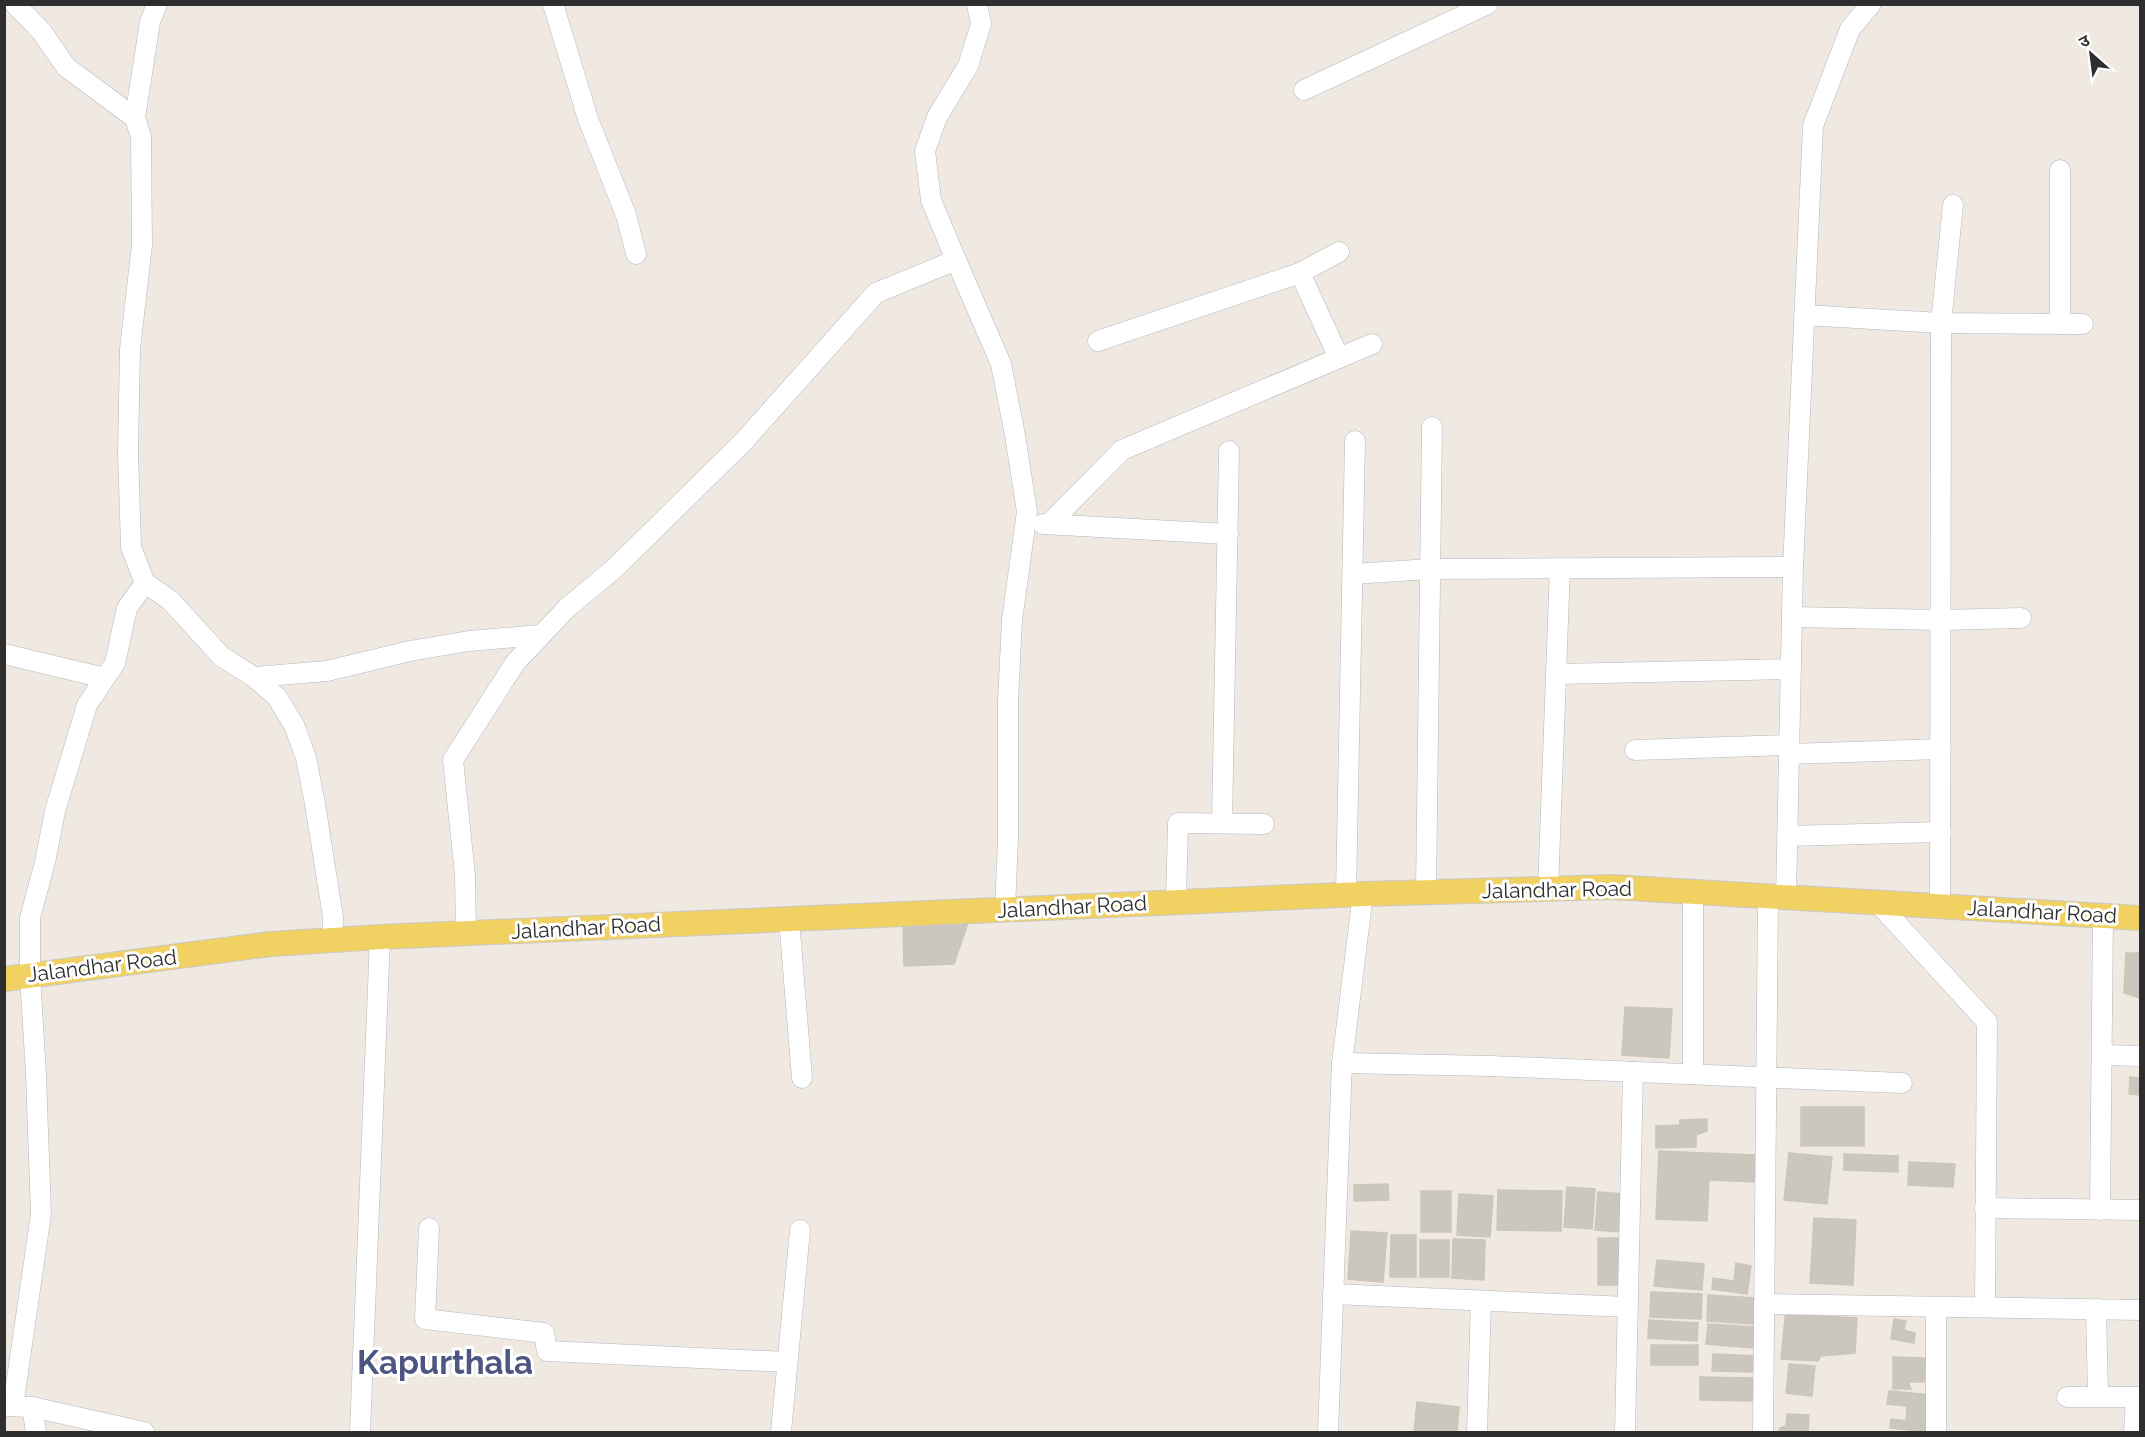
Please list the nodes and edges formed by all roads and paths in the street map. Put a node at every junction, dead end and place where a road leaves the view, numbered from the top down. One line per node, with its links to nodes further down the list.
1 (15, 4): 8 (street)
2 (157, 4): 8 (street)
3 (553, 4): 12 (street)
4 (977, 4): 13 (street)
5 (1488, 4): 7 (street)
6 (1871, 4): 15 (street)
7 (1304, 90)
8 (135, 118): 32 (street)
9 (2060, 171): 17 (street)
10 (1953, 205): 16 (street)
11 (1339, 252): 14 (street)
12 (636, 254)
13 (956, 260): 25 (street); 36 (street)
14 (1300, 273): 19 (street); 21 (street)
15 (1804, 315): 16 (street); 28 (street)
16 (1941, 323): 17 (street); 35 (street)
17 (2060, 324): 18 (street)
18 (2083, 324)
19 (1098, 341)
20 (1372, 344): 21 (street)
21 (1339, 358): 26 (street)
22 (1432, 427): 30 (street)
23 (1356, 441): 31 (street)
24 (1229, 450): 27 (street)
25 (1025, 523): 26 (street); 57 (street)
26 (1049, 524): 27 (street)
27 (1228, 534): 45 (street)
28 (1793, 567): 29 (street); 33 (street)
29 (1560, 568): 30 (street); 39 (street)
30 (1430, 569): 31 (street); 50 (street)
31 (1353, 574): 52 (street)
32 (145, 583): 40 (street); 41 (street)
33 (1792, 617): 35 (street); 38 (street)
34 (2021, 618): 35 (street)
35 (1941, 620): 43 (street)
36 (541, 635): 40 (street); 61 (street)
37 (4, 654): 41 (street)
38 (1791, 669): 39 (street); 42 (street)
39 (1556, 674): 49 (street)
40 (254, 677): 63 (street)
41 (105, 678): 64 (street)
42 (1789, 749): 43 (street); 44 (street); 48 (street)
43 (1941, 749): 47 (street)
44 (1635, 750)
45 (1222, 824): 46 (street); 54 (street)
46 (1264, 824)
47 (1941, 832): 48 (street); 56 (street)
48 (1787, 836): 53 (street)
49 (1548, 889): 50 (main road, Jalandhar Road); 51 (main road, Jalandhar Road)
50 (1426, 892): 52 (main road, Jalandhar Road)
51 (1693, 892): 53 (main road, Jalandhar Road); 70 (street)
52 (1354, 894): 54 (main road, Jalandhar Road); 68 (street)
53 (1777, 897): 55 (main road, Jalandhar Road); 71 (street)
54 (1176, 902): 57 (main road, Jalandhar Road)
55 (1877, 902): 56 (main road, Jalandhar Road); 74 (street)
56 (1940, 906): 58 (main road, Jalandhar Road)
57 (1005, 910): 60 (main road, Jalandhar Road)
58 (2103, 916): 59 (main road, Jalandhar Road); 66 (street)
59 (2140, 918)
60 (789, 919): 61 (main road, Jalandhar Road); 72 (street)
61 (466, 934): 62 (main road, Jalandhar Road)
62 (380, 937): 63 (main road, Jalandhar Road); 94 (street)
63 (332, 940): 64 (main road, Jalandhar Road)
64 (30, 976): 65 (main road, Jalandhar Road); 91 (street)
65 (4, 979)
66 (2102, 1055): 67 (street); 75 (street)
67 (2140, 1056)
68 (1342, 1063): 69 (street); 79 (street)
69 (1634, 1072): 70 (street); 83 (street)
70 (1693, 1074): 71 (street)
71 (1767, 1077): 73 (street); 81 (street)
72 (802, 1078)
73 (1902, 1083)
74 (1985, 1208): 75 (street); 84 (street)
75 (2100, 1210): 76 (street)
76 (2140, 1210)
77 (429, 1228): 87 (street)
78 (800, 1230): 87 (street)
79 (1333, 1294): 80 (street); 96 (street)
80 (1480, 1301): 83 (street); 97 (street)
81 (1764, 1304): 82 (street); 99 (street)
82 (1936, 1306): 84 (street); 100 (street)
83 (1628, 1307): 98 (street)
84 (1985, 1307): 85 (street)
85 (2096, 1309): 86 (street); 88 (street)
86 (2140, 1310)
87 (788, 1362): 95 (street)
88 (2098, 1396): 89 (street); 90 (street)
89 (2067, 1397)
90 (2138, 1397): 101 (street)
91 (16, 1406): 92 (street); 93 (street)
92 (36, 1432)
93 (144, 1432)
94 (360, 1432)
95 (781, 1432)
96 (1328, 1432)
97 (1477, 1432)
98 (1625, 1432)
99 (1763, 1432)
100 (1936, 1432)
101 (2134, 1432)

